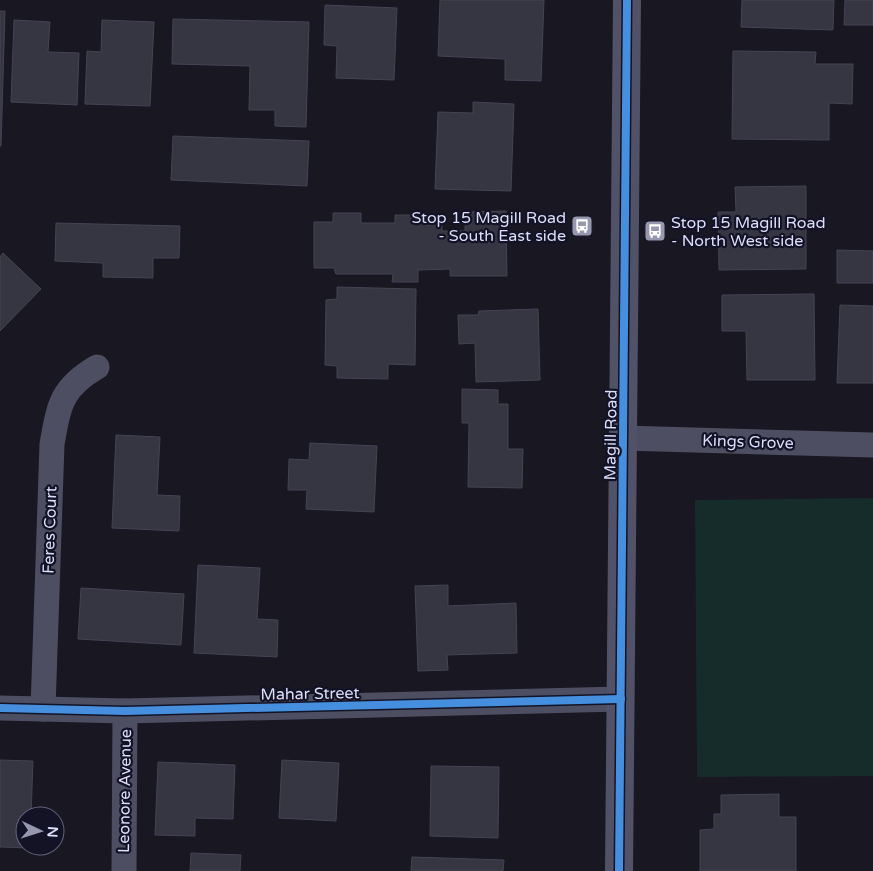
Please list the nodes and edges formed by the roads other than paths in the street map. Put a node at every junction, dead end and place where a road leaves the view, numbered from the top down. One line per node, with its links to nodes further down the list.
1 (627, 0): 3 (main road, Magill Road)
2 (97, 367): 7 (street, Feres Court)
3 (624, 438): 4 (street, Kings Grove); 5 (main road, Magill Road)
4 (873, 445)
5 (621, 700): 8 (street, Mahar Street); 10 (main road, Magill Road)
6 (0, 708): 7 (street, Mahar Street)
7 (43, 710): 8 (street, Mahar Street)
8 (125, 711): 9 (street, Leonore Avenue)
9 (124, 871)
10 (619, 871)

